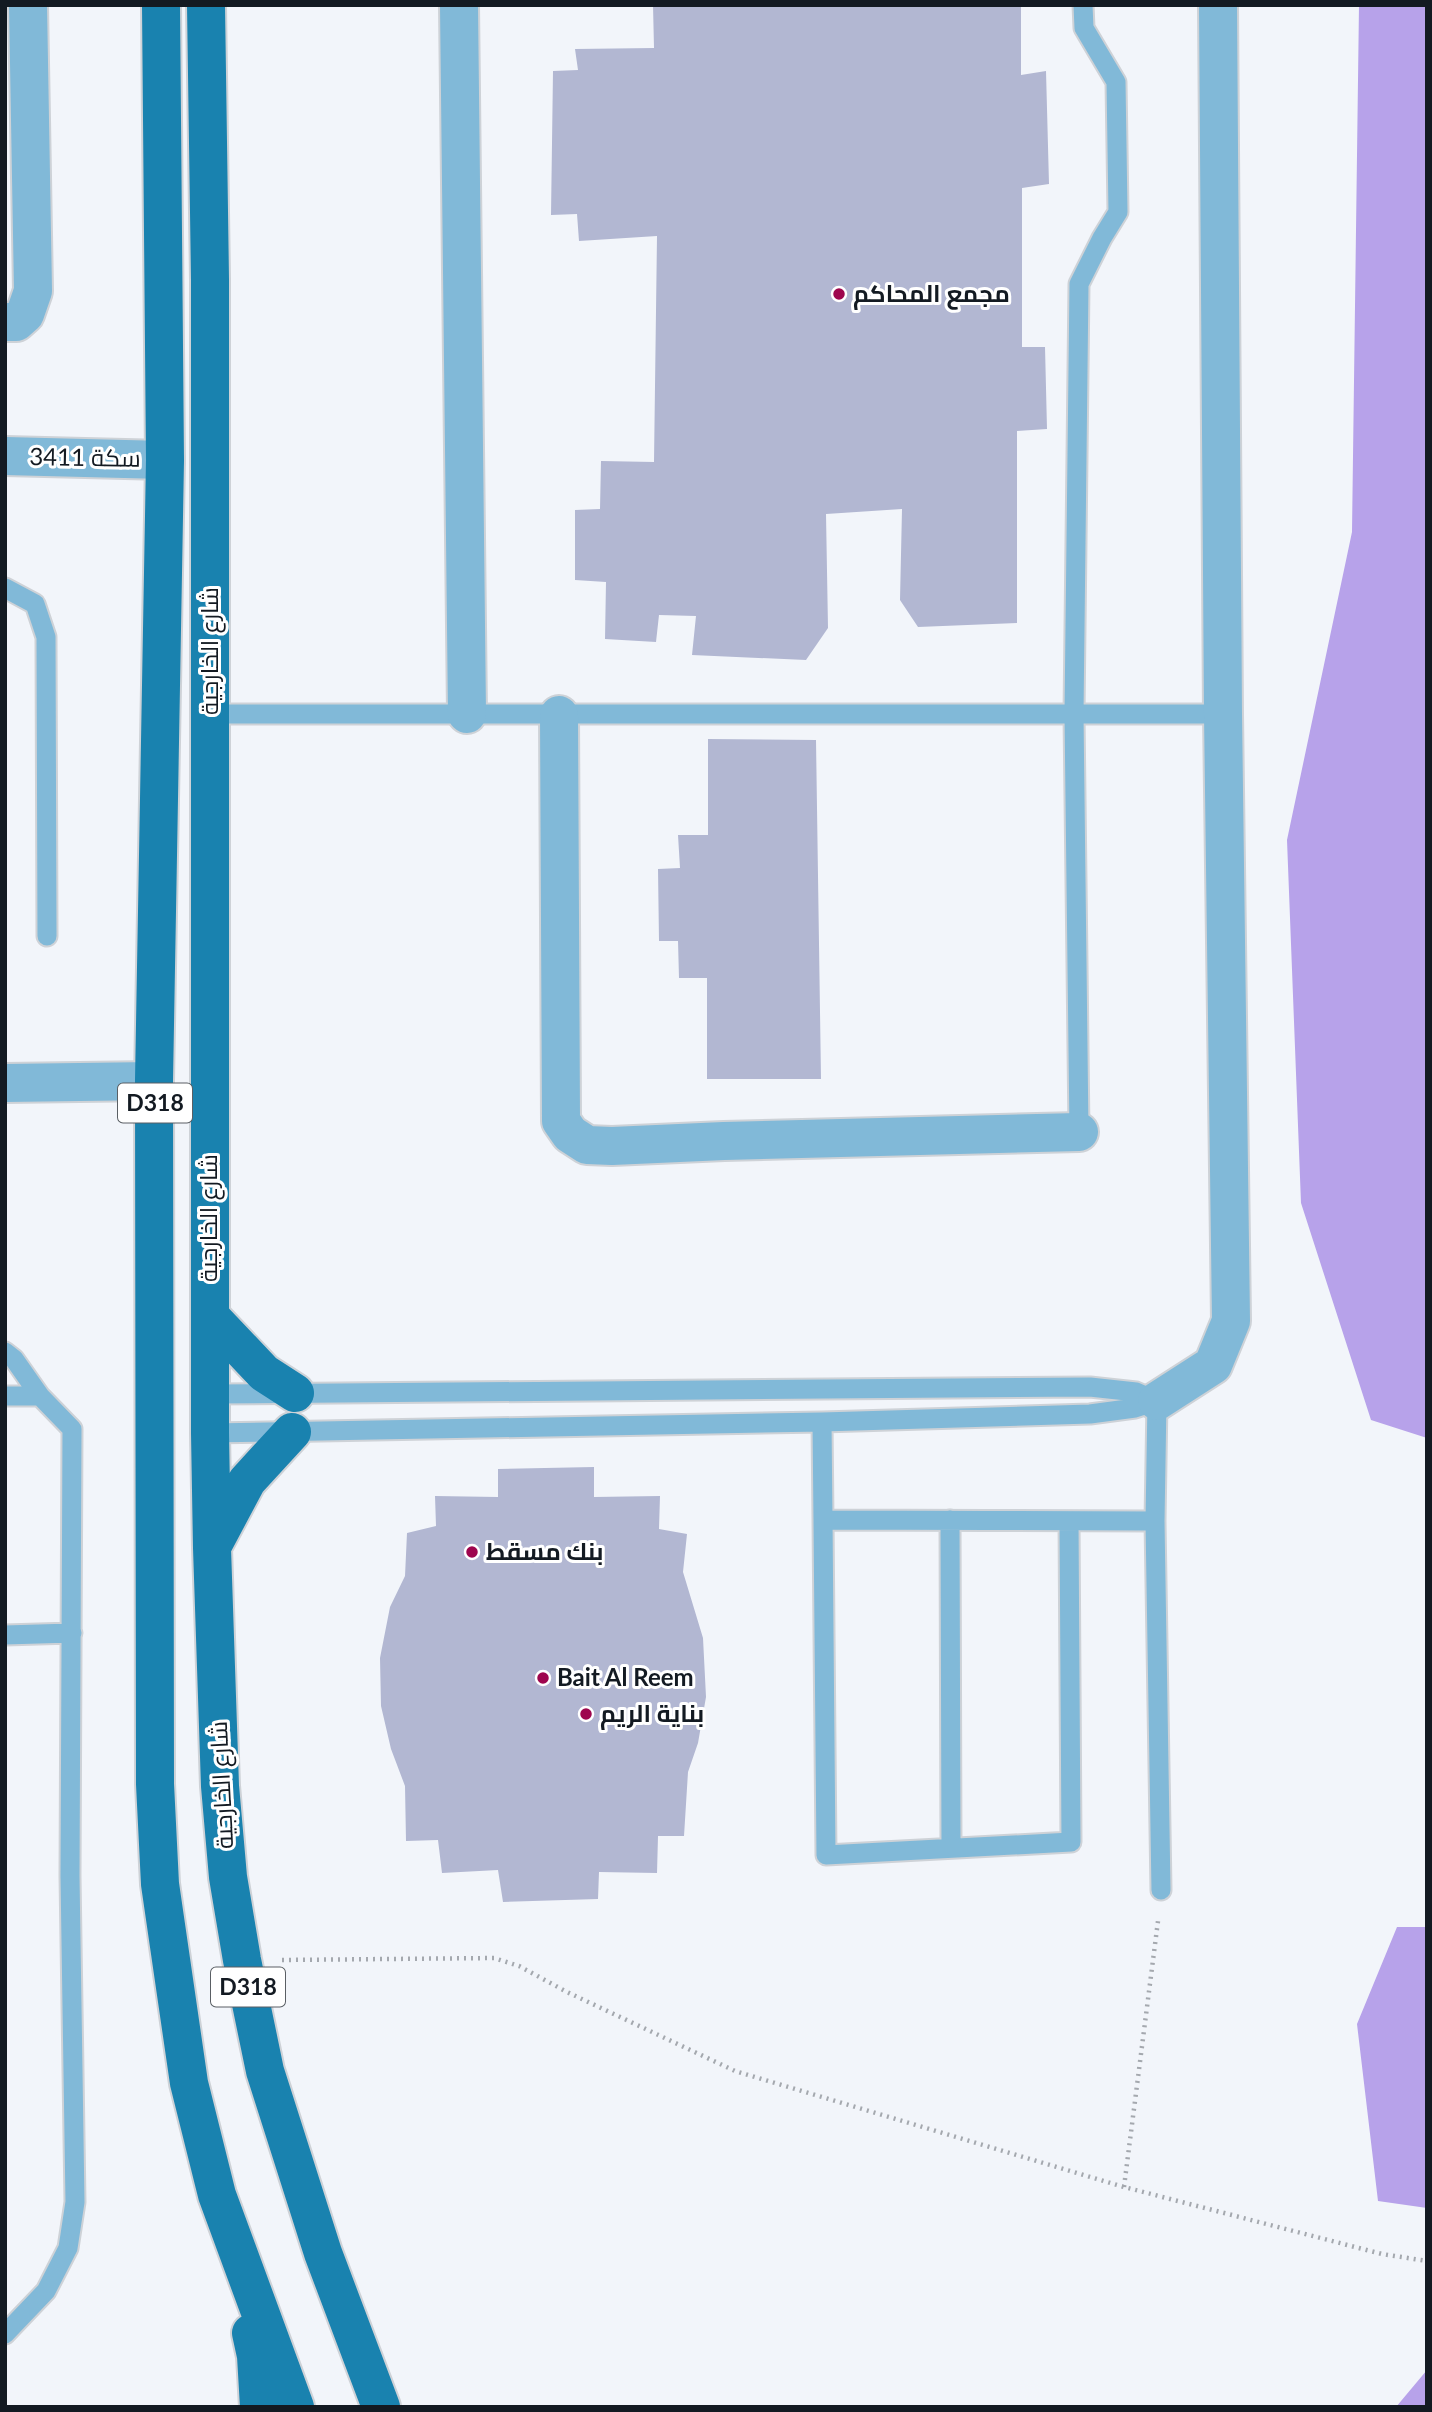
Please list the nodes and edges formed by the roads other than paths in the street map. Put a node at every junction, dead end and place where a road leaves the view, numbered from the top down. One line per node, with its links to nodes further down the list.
1 (28, 5): 8 (street)
2 (161, 5): 10 (main road, شارع الخارجية / D318)
3 (459, 5): 14 (street)
4 (1083, 5): 15 (lane)
5 (1218, 5): 16 (street)
6 (205, 6): 7 (main road, شارع الخارجية / D318)
7 (210, 280): 10 (main road); 12 (main road, شارع الخارجية / D318)
8 (5, 322)
9 (5, 456): 10 (street, سكة 3411)
10 (165, 460): 12 (main road); 20 (main road, شارع الخارجية / D318)
11 (5, 588): 18 (lane)
12 (210, 636): 13 (main road, شارع الخارجية / D318)
13 (210, 714): 14 (lane); 19 (main road, شارع الخارجية / D318)
14 (467, 714): 17 (lane)
15 (1074, 714): 16 (lane); 17 (lane); 22 (lane)
16 (1223, 714): 31 (street)
17 (559, 715): 22 (street)
18 (47, 936)
19 (210, 946): 20 (main road); 23 (main road, شارع الخارجية / D318)
20 (154, 1080): 21 (street); 23 (main road); 27 (main road, شارع الخارجية / D318)
21 (5, 1083)
22 (1079, 1132)
23 (209, 1213): 24 (main road, شارع الخارجية / D318)
24 (210, 1317): 26 (main road); 28 (main road, شارع الخارجية / D318)
25 (5, 1352): 30 (lane)
26 (295, 1393): 28 (lane); 31 (lane)
27 (156, 1394): 28 (main road); 35 (main road, شارع الخارجية / D318)
28 (210, 1394): 34 (main road, شارع الخارجية / D318)
29 (5, 1396): 30 (lane)
30 (40, 1396): 41 (lane)
31 (1157, 1401): 32 (lane); 39 (lane)
32 (822, 1422): 33 (lane); 36 (lane)
33 (292, 1432): 34 (lane); 40 (main road)
34 (210, 1433): 35 (main road); 40 (main road, شارع الخارجية / D318)
35 (156, 1434): 45 (main road, شارع الخارجية / D318)
36 (823, 1520): 37 (lane); 43 (lane)
37 (950, 1520): 38 (lane); 43 (lane)
38 (1069, 1521): 39 (lane); 43 (lane)
39 (1155, 1521): 44 (lane)
40 (212, 1548): 49 (main road, شارع الخارجية / D318)
41 (72, 1633): 42 (lane); 46 (lane)
42 (5, 1635)
43 (951, 1848)
44 (1161, 1890)
45 (217, 2195): 47 (main road); 48 (main road, شارع الخارجية / D318)
46 (5, 2334)
47 (259, 2407)
48 (295, 2407)
49 (381, 2407)

